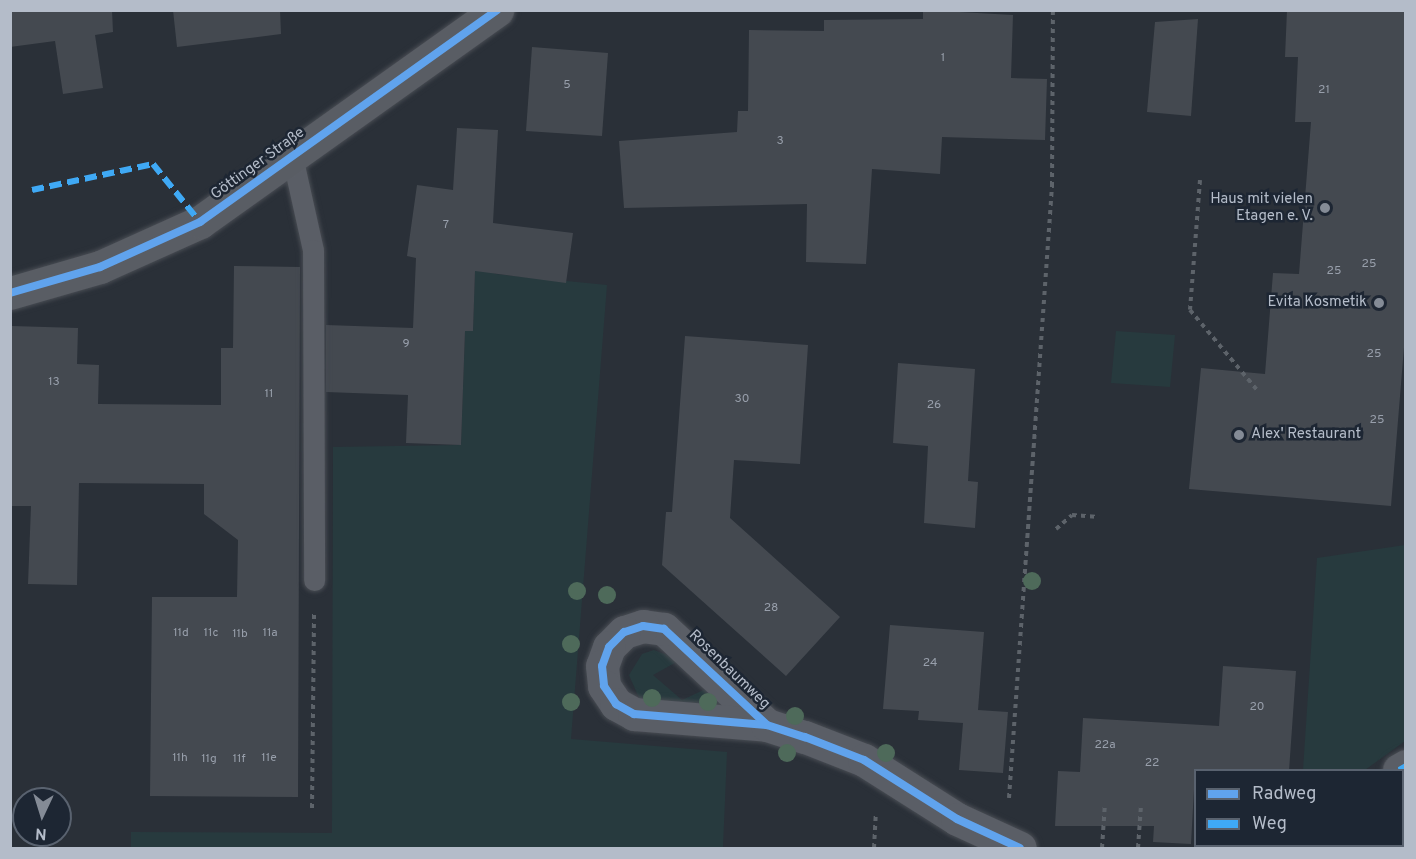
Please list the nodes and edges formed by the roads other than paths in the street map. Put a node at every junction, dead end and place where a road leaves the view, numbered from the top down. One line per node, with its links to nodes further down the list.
1 (498, 10): 2 (street, Göttinger Straße)
2 (292, 156): 3 (street, Göttinger Straße); 4 (lane)
3 (10, 293)
4 (314, 580)
5 (767, 725): 5 (street, Rosenbaumweg); 6 (street, Rosenbaumweg)
6 (1014, 846)

